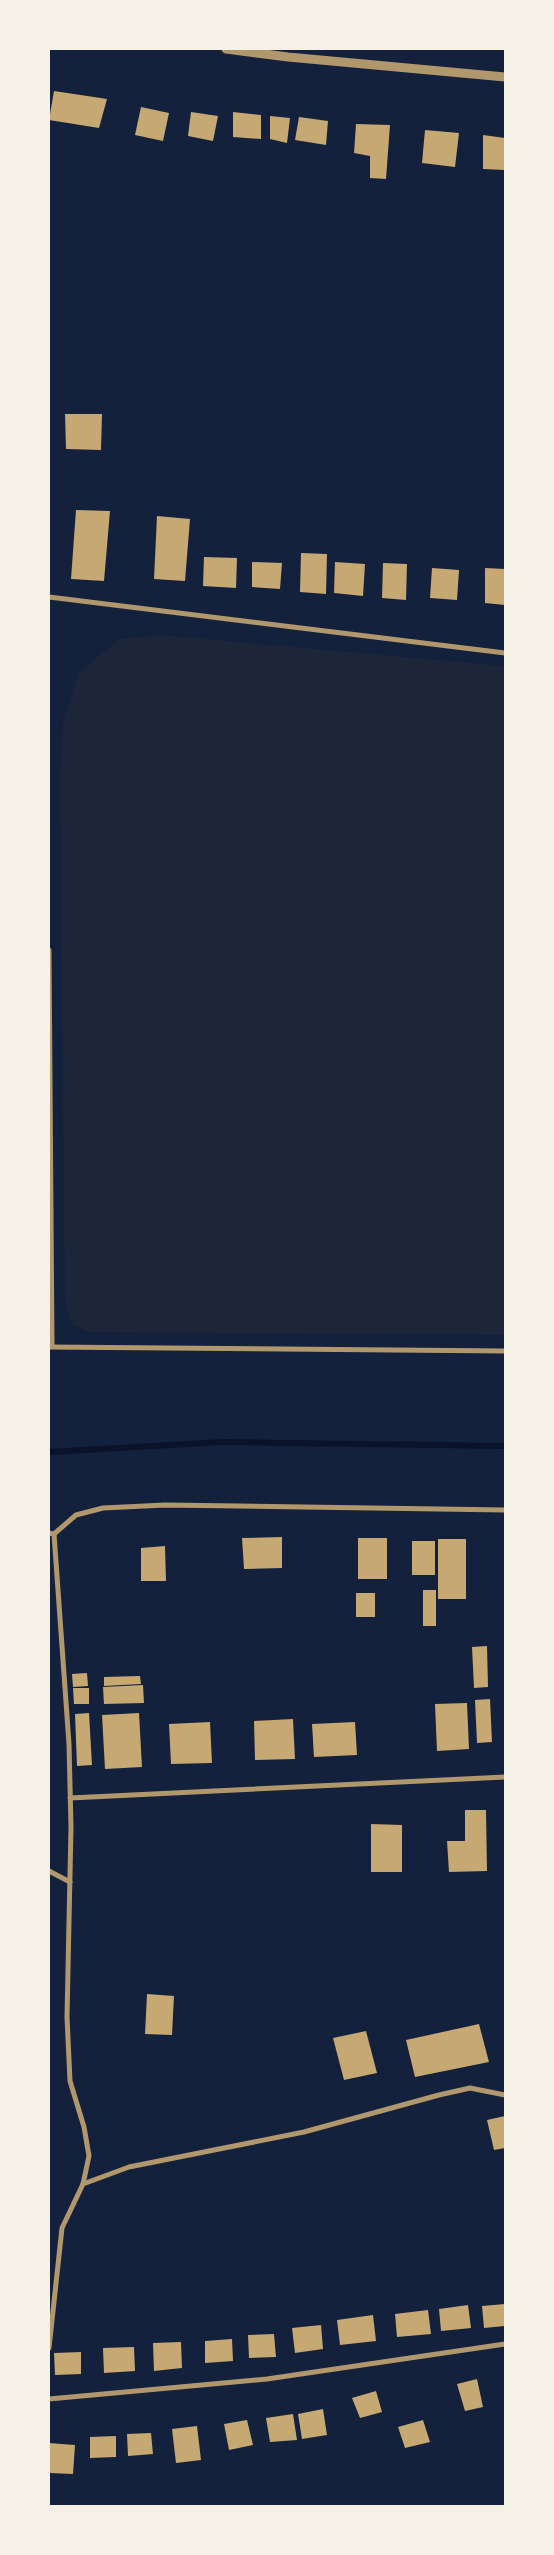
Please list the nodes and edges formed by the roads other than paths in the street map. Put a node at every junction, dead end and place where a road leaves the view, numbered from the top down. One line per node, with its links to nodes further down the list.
1 (226, 49): 2 (street)
2 (505, 76)
3 (49, 597): 4 (street)
4 (505, 653)
5 (49, 950): 6 (street)
6 (51, 1347): 7 (street)
7 (505, 1351)
8 (505, 1510): 9 (street)
9 (52, 1533): 11 (street)
10 (505, 1777): 11 (street)
11 (70, 1798): 13 (street)
12 (49, 1871): 13 (street)
13 (70, 1882): 15 (street)
14 (505, 2095): 15 (street)
15 (83, 2184): 17 (street)
16 (505, 2344): 18 (street)
17 (49, 2348)
18 (49, 2399)

